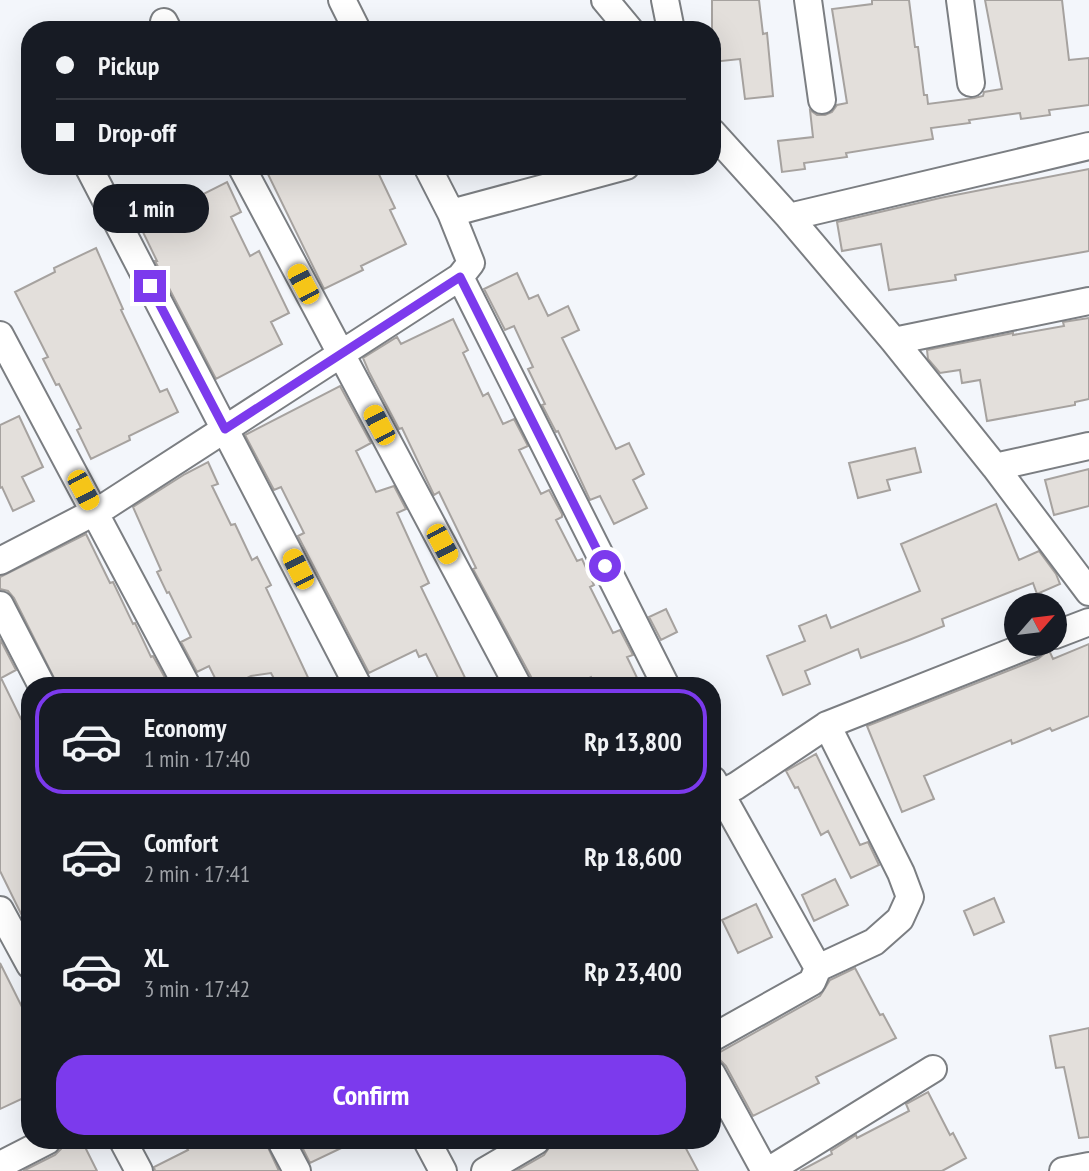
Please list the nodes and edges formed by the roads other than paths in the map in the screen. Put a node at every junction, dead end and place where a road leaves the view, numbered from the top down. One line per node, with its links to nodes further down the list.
1 (342, 0): 6 (street)
2 (605, 0): 7 (street)
3 (666, 0): 8 (street)
4 (808, 0): 10 (street)
5 (960, 0): 9 (street)
6 (353, 21)
7 (622, 21)
8 (670, 21)
9 (971, 82)
10 (822, 100)
11 (721, 146): 18 (street)
12 (1089, 146): 18 (street)
13 (93, 175): 24 (street)
14 (246, 175): 23 (street)
15 (432, 175): 17 (street)
16 (592, 175): 17 (street)
17 (451, 213): 19 (street)
18 (789, 217): 22 (street)
19 (460, 277): 23 (street); 38 (street)
20 (1089, 301): 22 (street)
21 (0, 335): 27 (street)
22 (894, 341): 26 (street)
23 (341, 354): 24 (street); 37 (street)
24 (225, 429): 27 (street); 36 (street)
25 (1089, 446): 26 (street)
26 (995, 467): 29 (street)
27 (95, 512): 28 (street); 35 (street)
28 (0, 561)
29 (1089, 592)
30 (0, 605): 34 (street)
31 (1089, 622): 32 (street)
32 (1068, 630)
33 (1004, 655): 39 (street)
34 (37, 677)
35 (182, 677)
36 (353, 677)
37 (513, 677)
38 (661, 677)
39 (827, 725): 40 (street); 44 (street)
40 (721, 789)
41 (721, 800): 44 (street)
42 (0, 909): 43 (street)
43 (21, 948)
44 (818, 968): 45 (street)
45 (721, 1033)
46 (933, 1069): 59 (street)
47 (721, 1090): 59 (street)
48 (31, 1149): 53 (street)
49 (127, 1149): 55 (street)
50 (285, 1149): 56 (street)
51 (431, 1149): 57 (street)
52 (522, 1149): 58 (street)
53 (0, 1165)
54 (1089, 1166): 60 (street)
55 (139, 1171)
56 (297, 1171)
57 (443, 1171)
58 (485, 1171)
59 (766, 1171)
60 (1063, 1171)

